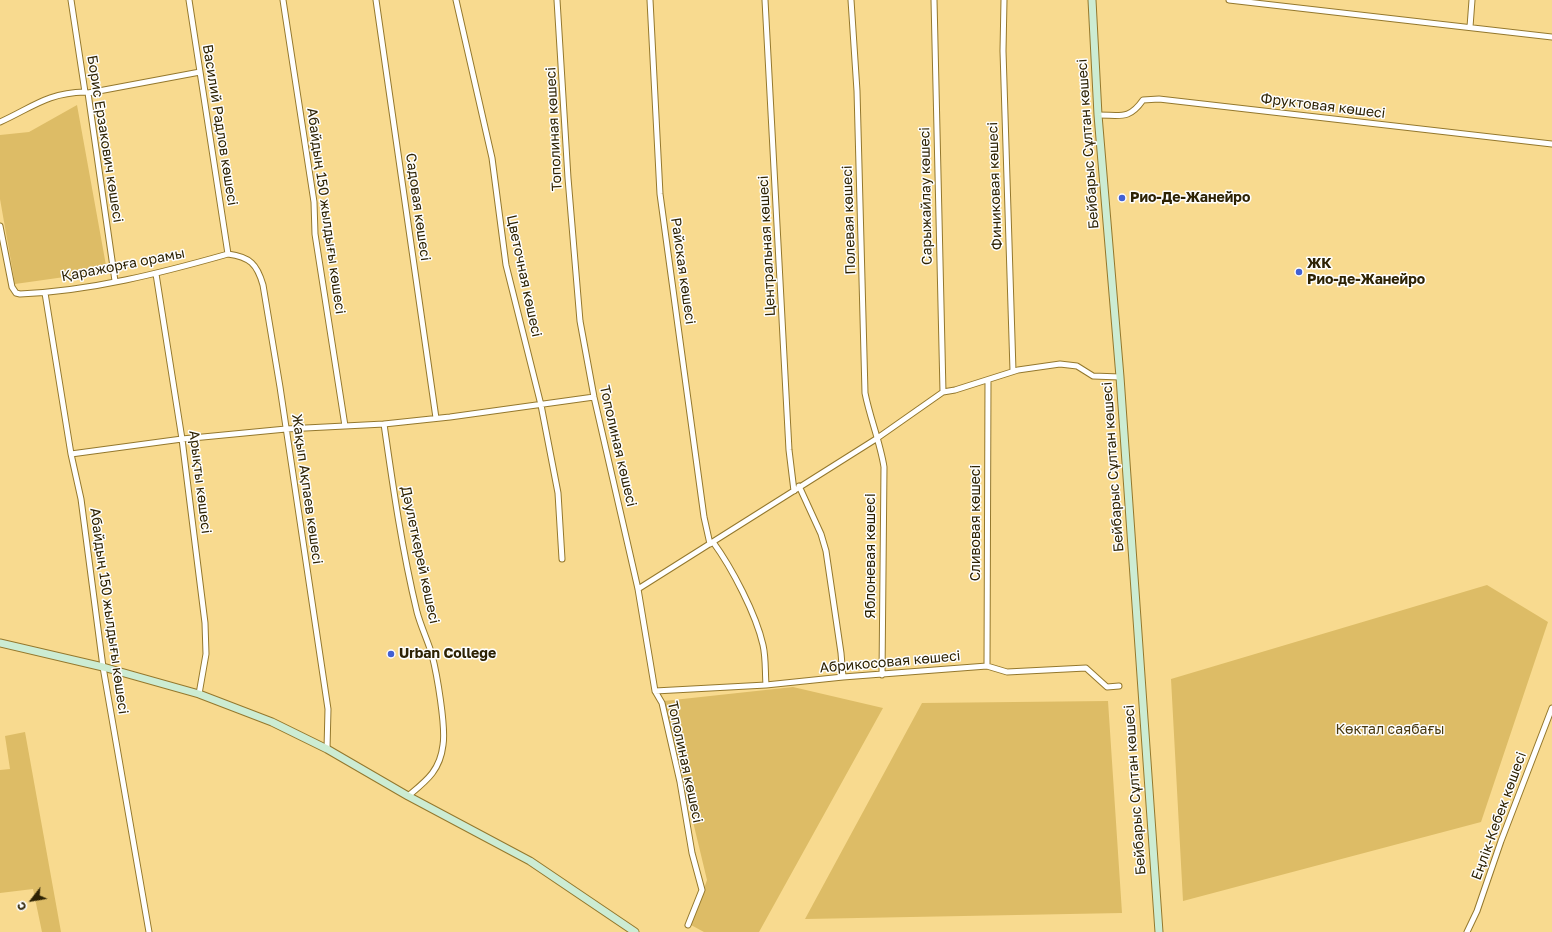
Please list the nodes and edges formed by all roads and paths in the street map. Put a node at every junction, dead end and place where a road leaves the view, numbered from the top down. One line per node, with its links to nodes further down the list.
1 (71, 0): 18 (street, Борис Ерзакович көшесі)
2 (189, 0): 17 (street, Василий Радлов көшесі)
3 (282, 0): 35 (street, Абайдың 150 жылдығы көшесі)
4 (376, 0): 33 (street, Садовая көшесі)
5 (456, 0): 32 (street, Цветочная көшесі)
6 (557, 0): 31 (street, Тополиная көшесі)
7 (650, 0): 42 (street, Райская көшесі)
8 (765, 0): 41 (street, Центральная көшесі)
9 (851, 0): 38 (street, Полевая көшесі)
10 (934, 0): 30 (street, Сарыжайлау көшесі)
11 (1004, 0): 27 (street, Финиковая көшесі)
12 (1092, 0): 19 (street, Бейбарыс Сұлтан көшесі)
13 (1229, 0): 15 (street)
14 (1472, 0): 15 (street)
15 (1470, 27): 16 (street)
16 (1552, 37)
17 (200, 72): 18 (street); 23 (street, Василий Радлов көшесі)
18 (87, 92): 20 (street); 25 (street, Борис Ерзакович көшесі)
19 (1098, 115): 21 (street, Фруктовая көшесі); 28 (street, Бейбарыс Сұлтан көшесі)
20 (0, 122)
21 (1552, 144)
22 (0, 226): 26 (street, Қаражорға орамы)
23 (228, 254): 24 (street, Қаражорға орамы); 36 (street, Жақып Ақпаев көшесі)
24 (156, 274): 25 (street, Қаражорға орамы); 37 (street, Арықты көшесі)
25 (115, 281): 26 (street, Қаражорға орамы)
26 (45, 293): 39 (street, Абайдың 150 жылдығы көшесі)
27 (1013, 371): 28 (street); 29 (street)
28 (1120, 377): 60 (street, Бейбарыс Сұлтан көшесі)
29 (988, 380): 30 (street); 46 (street, Сливовая көшесі)
30 (943, 392): 38 (street)
31 (594, 397): 32 (street); 44 (street, Тополиная көшесі)
32 (541, 406): 33 (street); 43 (street, Цветочная көшесі)
33 (436, 418): 34 (street)
34 (384, 424): 35 (street); 56 (street, Дәулеткерей көшесі)
35 (345, 426): 36 (street)
36 (286, 429): 37 (street); 55 (street, Жақып Ақпаев көшесі)
37 (182, 439): 39 (street); 53 (street, Арықты көшесі)
38 (876, 439): 40 (street); 48 (street, Яблоневая көшесі)
39 (71, 454): 47 (street, Абайдың 150 жылдығы көшесі)
40 (799, 486): 41 (street); 49 (street)
41 (794, 490): 42 (street)
42 (711, 543): 44 (street); 50 (street)
43 (562, 559)
44 (638, 589): 52 (street, Тополиная көшесі)
45 (0, 643): 47 (street)
46 (987, 666): 48 (street, Абрикосовая көшесі); 51 (street, Абрикосовая көшесі)
47 (103, 667): 53 (street); 58 (street, Абайдың 150 жылдығы көшесі)
48 (882, 675): 49 (street, Абрикосовая көшесі)
49 (843, 677): 50 (street, Абрикосовая көшесі)
50 (766, 685): 52 (street, Абрикосовая көшесі)
51 (1119, 686)
52 (655, 692): 57 (street, Тополиная көшесі)
53 (199, 694): 55 (street)
54 (1552, 708): 61 (street, Еңлік-Кебек көшесі)
55 (326, 749): 56 (street)
56 (408, 796): 59 (street)
57 (688, 925)
58 (149, 932)
59 (635, 932)
60 (1159, 932)
61 (1467, 932)

